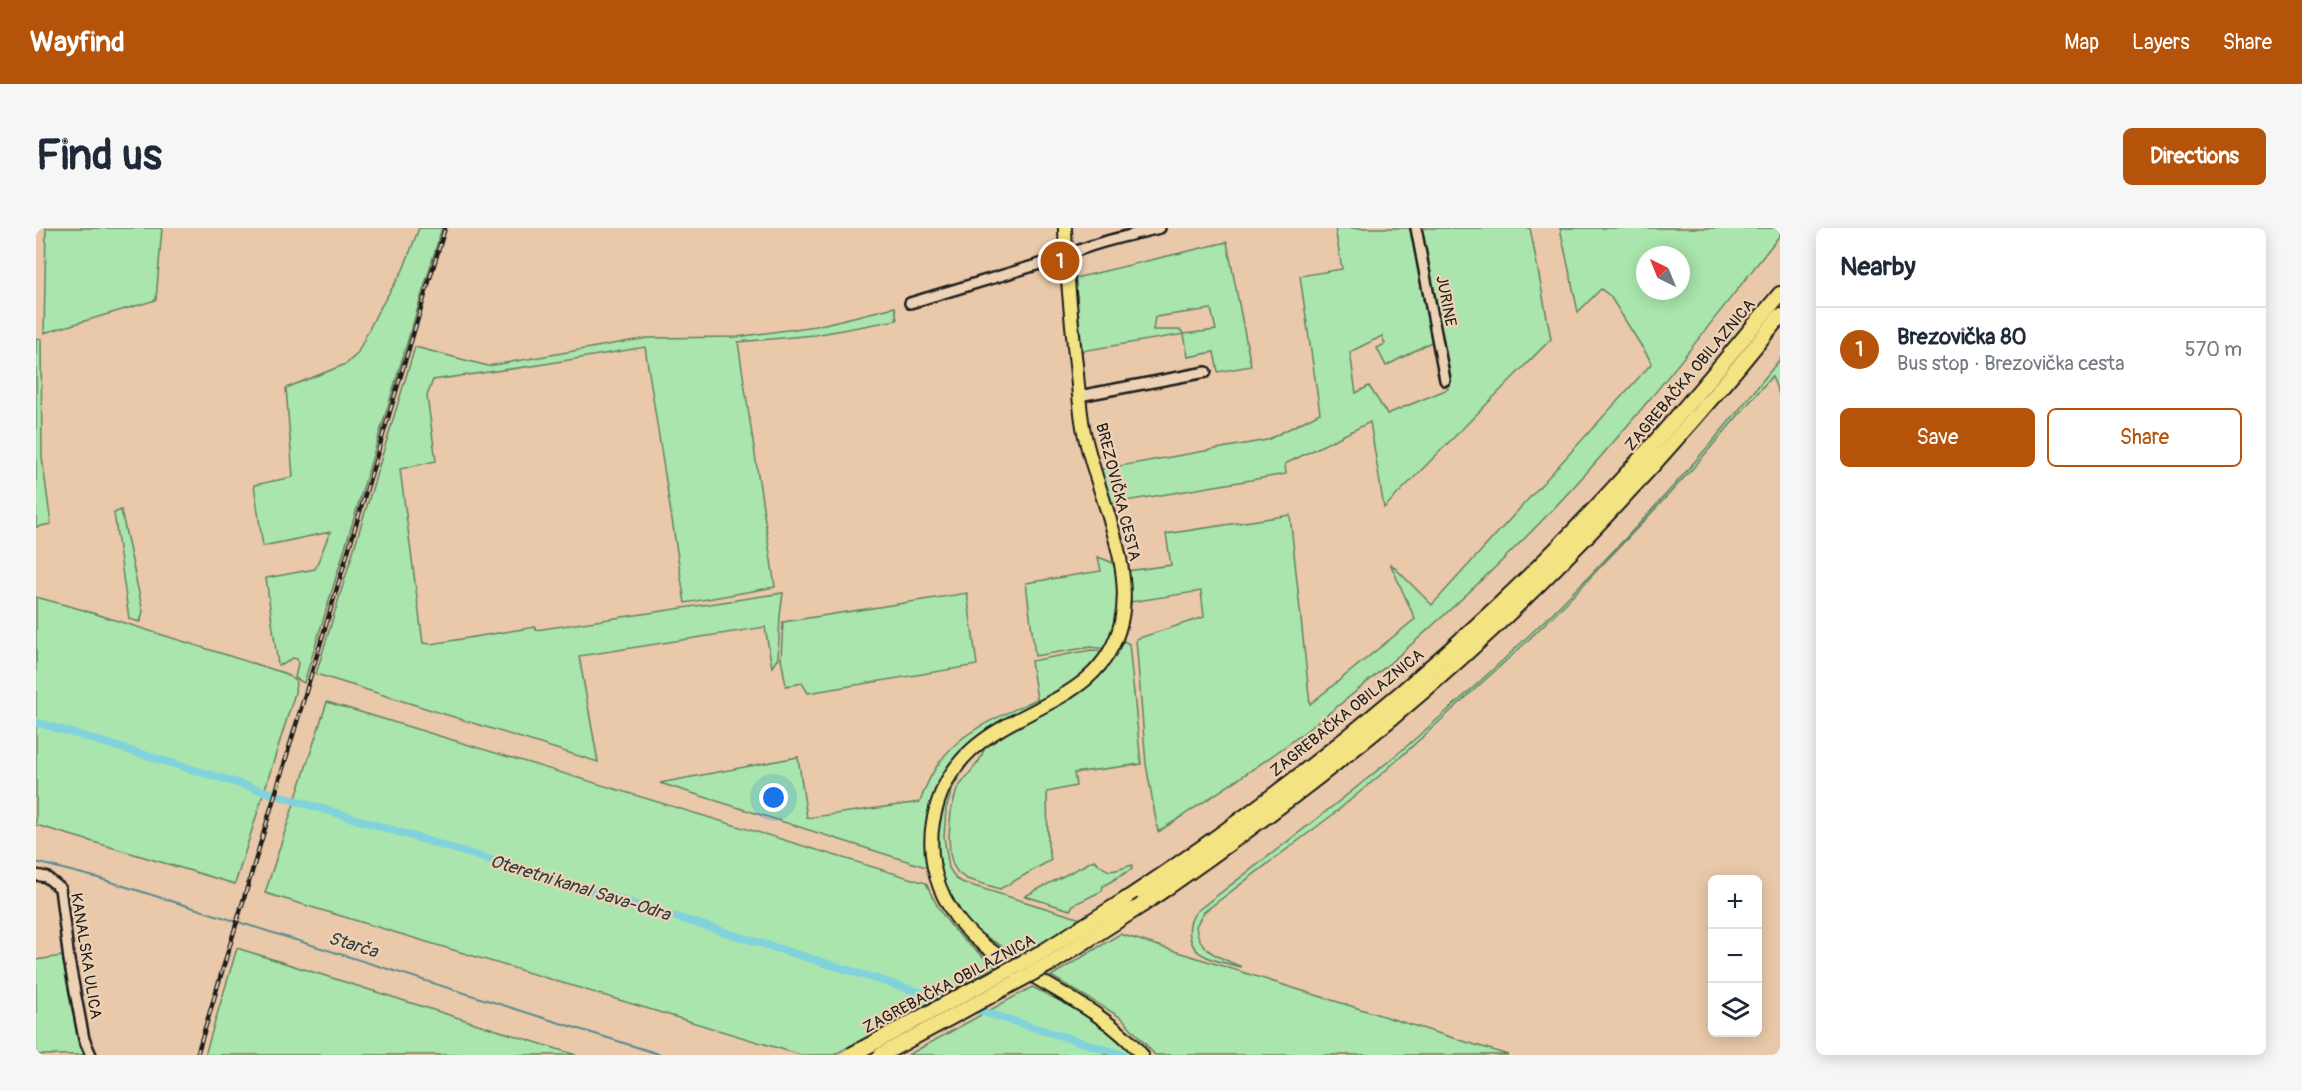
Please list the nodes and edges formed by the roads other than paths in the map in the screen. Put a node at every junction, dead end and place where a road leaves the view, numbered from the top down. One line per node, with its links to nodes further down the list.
1 (1065, 228): 4 (main road, BREZOVIČKA CESTA)
2 (1160, 228): 4 (street)
3 (1416, 228): 9 (street, JURINE)
4 (1066, 256): 6 (street); 10 (main road, BREZOVIČKA CESTA)
5 (1780, 294): 13 (highway, ZAGREBAČKA OBILAZNICA, bridge)
6 (910, 303)
7 (1780, 316): 14 (highway, ZAGREBAČKA OBILAZNICA, bridge)
8 (1206, 372): 10 (street)
9 (1445, 380)
10 (1079, 396): 15 (main road, BREZOVIČKA CESTA)
11 (36, 875): 12 (street, KANALSKA ULICA)
12 (91, 1055)
13 (851, 1055)
14 (881, 1055)
15 (1142, 1055)

